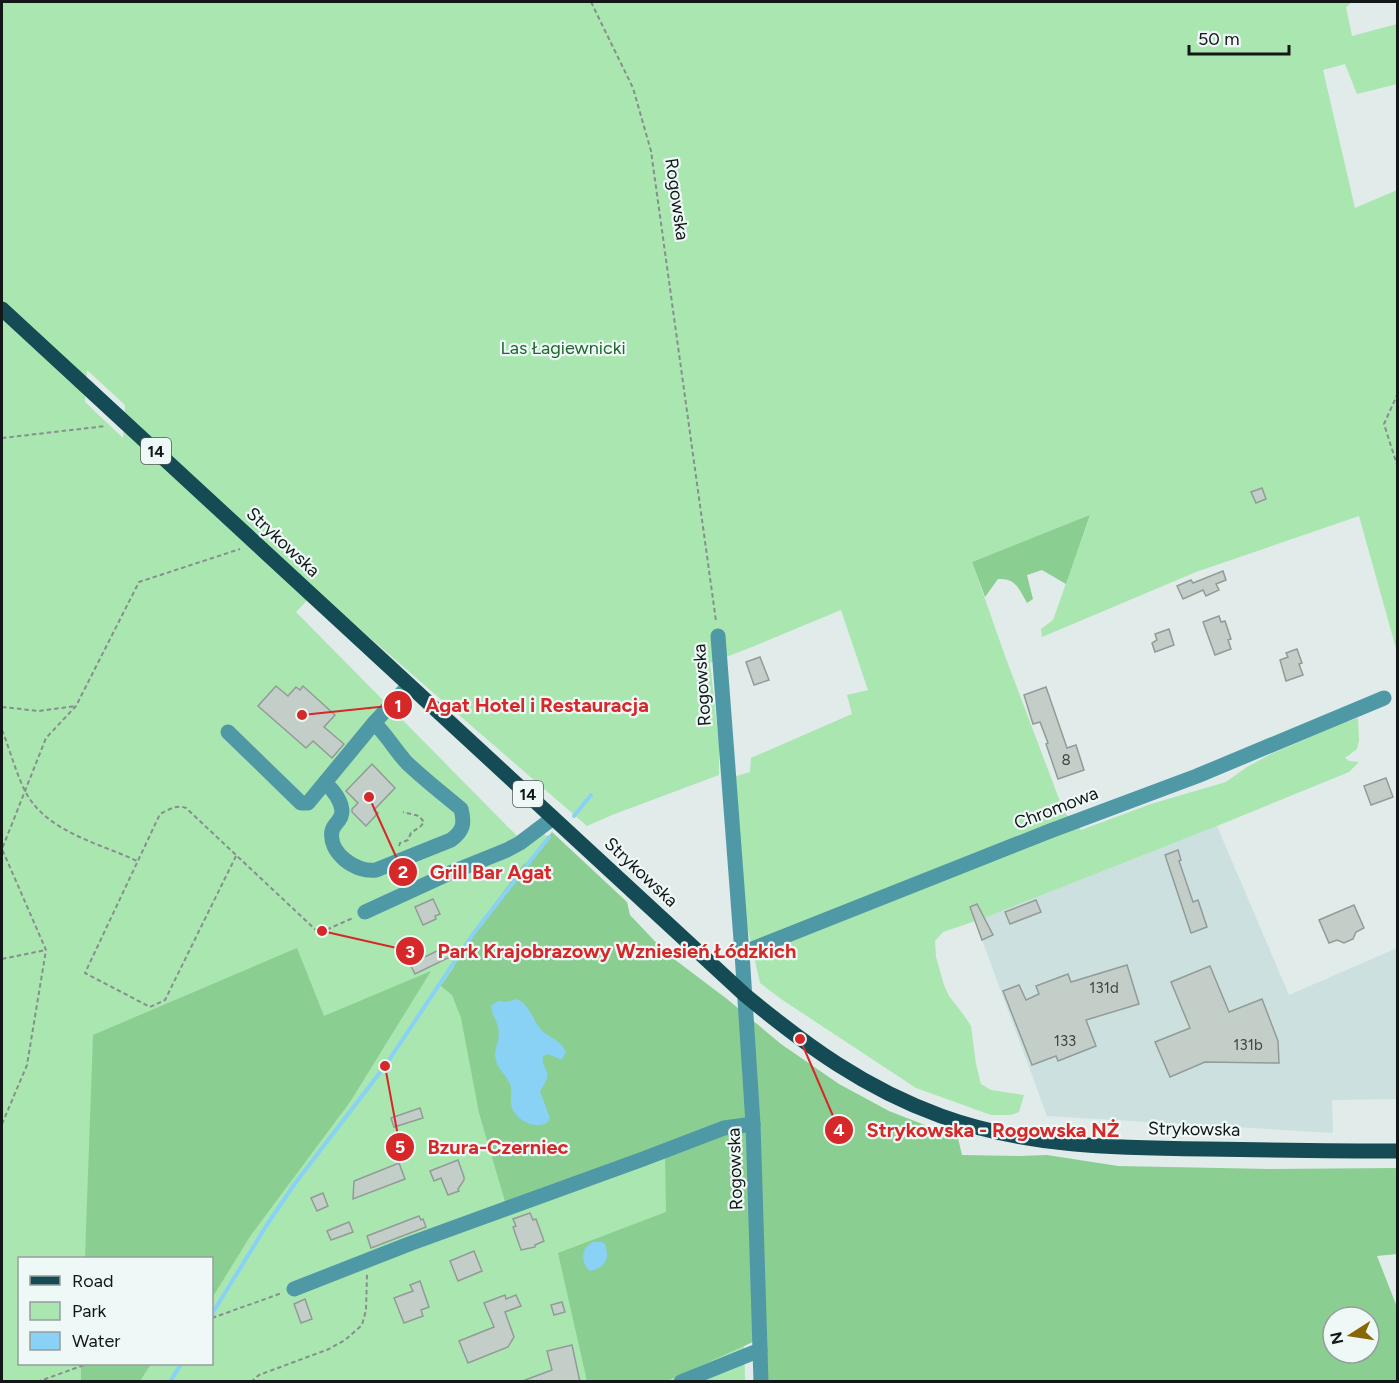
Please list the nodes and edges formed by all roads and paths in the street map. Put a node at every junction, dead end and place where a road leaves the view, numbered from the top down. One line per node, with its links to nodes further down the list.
1 (591, 2): 8 (path, Rogowska)
2 (2, 309): 4 (main road, Strykowska / 14)
3 (1398, 393): 6 (path)
4 (125, 423): 5 (path); 7 (main road, Strykowska / 14)
5 (2, 438)
6 (1398, 468)
7 (256, 544): 9 (main road, Strykowska / 14); 11 (path)
8 (718, 636): 26 (street, Rogowska)
9 (409, 685): 13 (street); 19 (main road, Strykowska / 14)
10 (1384, 698): 26 (street, Chromowa)
11 (76, 706): 12 (path); 17 (path)
12 (2, 707)
13 (374, 723): 16 (street); 22 (street)
14 (2, 730): 17 (path)
15 (228, 732): 16 (street)
16 (325, 783): 22 (street)
17 (25, 792): 20 (path); 23 (path)
18 (403, 812): 22 (path)
19 (553, 818): 24 (street); 28 (main road, Strykowska / 14)
20 (2, 850): 25 (path)
21 (236, 856): 23 (path); 23 (path); 24 (path)
22 (406, 858)
23 (137, 861)
24 (365, 912)
25 (46, 950): 27 (path); 29 (path)
26 (742, 952): 28 (street, Rogowska)
27 (2, 959)
28 (745, 995): 30 (street, Rogowska); 31 (main road, Strykowska / 14)
29 (2, 1124)
30 (753, 1124): 32 (street); 35 (street, Rogowska)
31 (1398, 1151)
32 (368, 1260): 33 (street); 38 (path)
33 (294, 1289): 34 (path)
34 (213, 1318)
35 (760, 1350): 39 (street); 40 (street, Rogowska)
36 (84, 1365): 37 (path)
37 (37, 1382)
38 (252, 1382)
39 (681, 1382)
40 (761, 1382)

